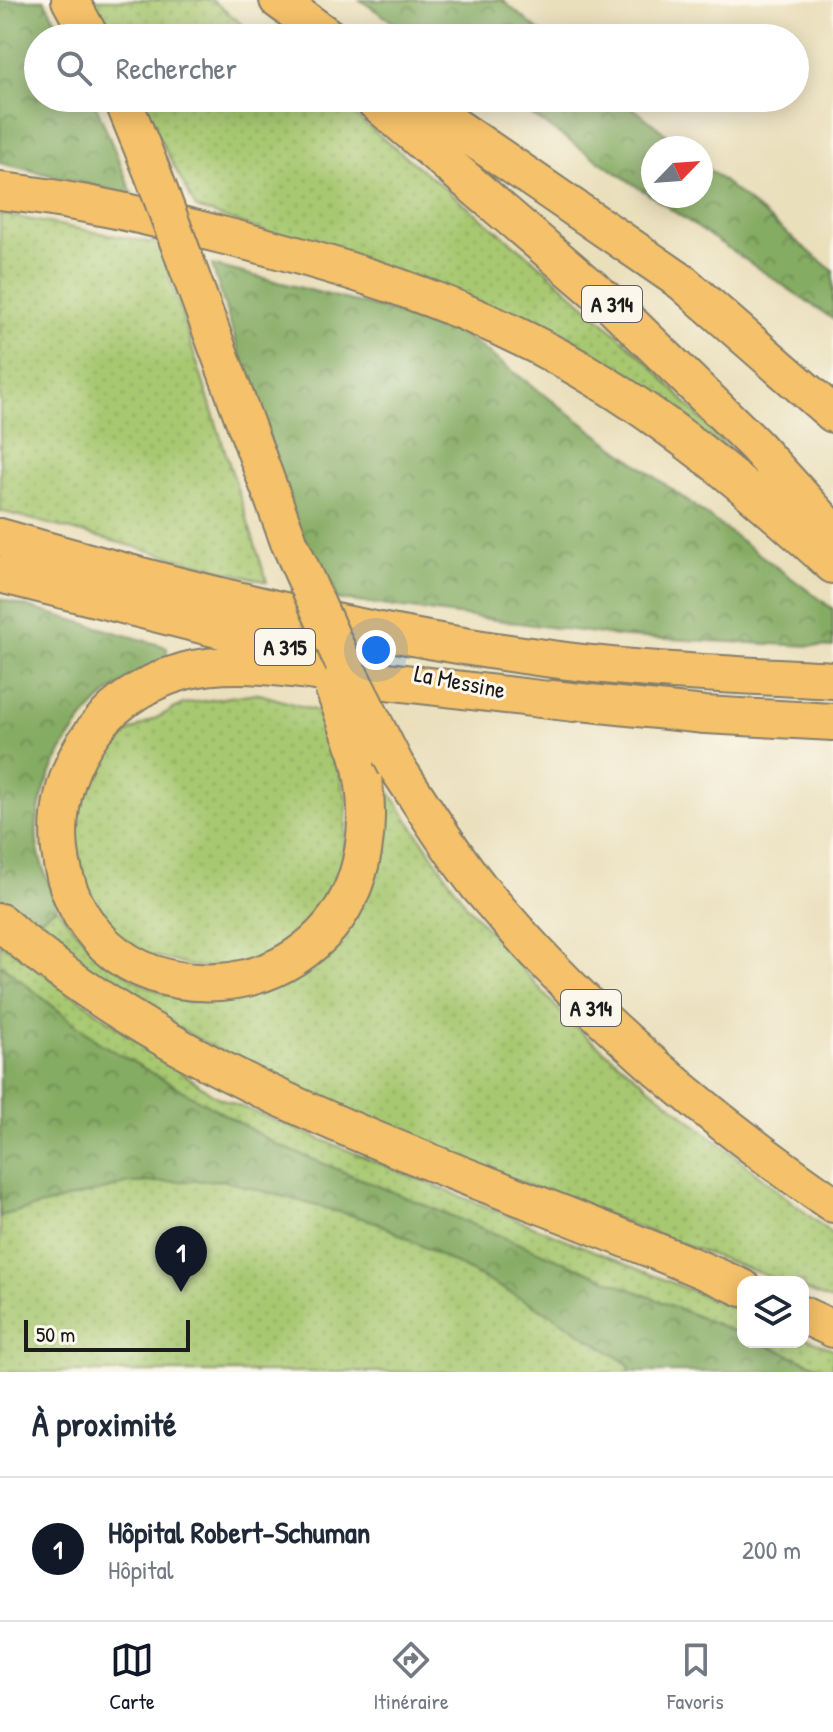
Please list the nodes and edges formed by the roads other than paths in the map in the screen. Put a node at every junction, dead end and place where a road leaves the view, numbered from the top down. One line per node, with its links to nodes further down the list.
1 (70, 0): 4 (highway)
2 (250, 0): 5 (highway)
3 (278, 0): 6 (highway)
4 (83, 24)
5 (280, 24)
6 (311, 24)
7 (128, 112): 14 (highway, A 314, bridge)
8 (387, 112): 12 (highway, A 314)
9 (434, 112): 11 (highway)
10 (0, 191): 15 (highway)
11 (833, 414)
12 (833, 531)
13 (0, 537): 17 (highway, La Messine / A 315)
14 (280, 540): 18 (highway, bridge); 21 (highway, A 314, bridge)
15 (833, 565)
16 (0, 574): 18 (highway, La Messine / A 315)
17 (833, 680)
18 (574, 703): 19 (highway, La Messine / A 315)
19 (833, 722)
20 (0, 922): 22 (highway)
21 (833, 1204)
22 (737, 1286)
23 (809, 1318): 24 (highway)
24 (833, 1329)

